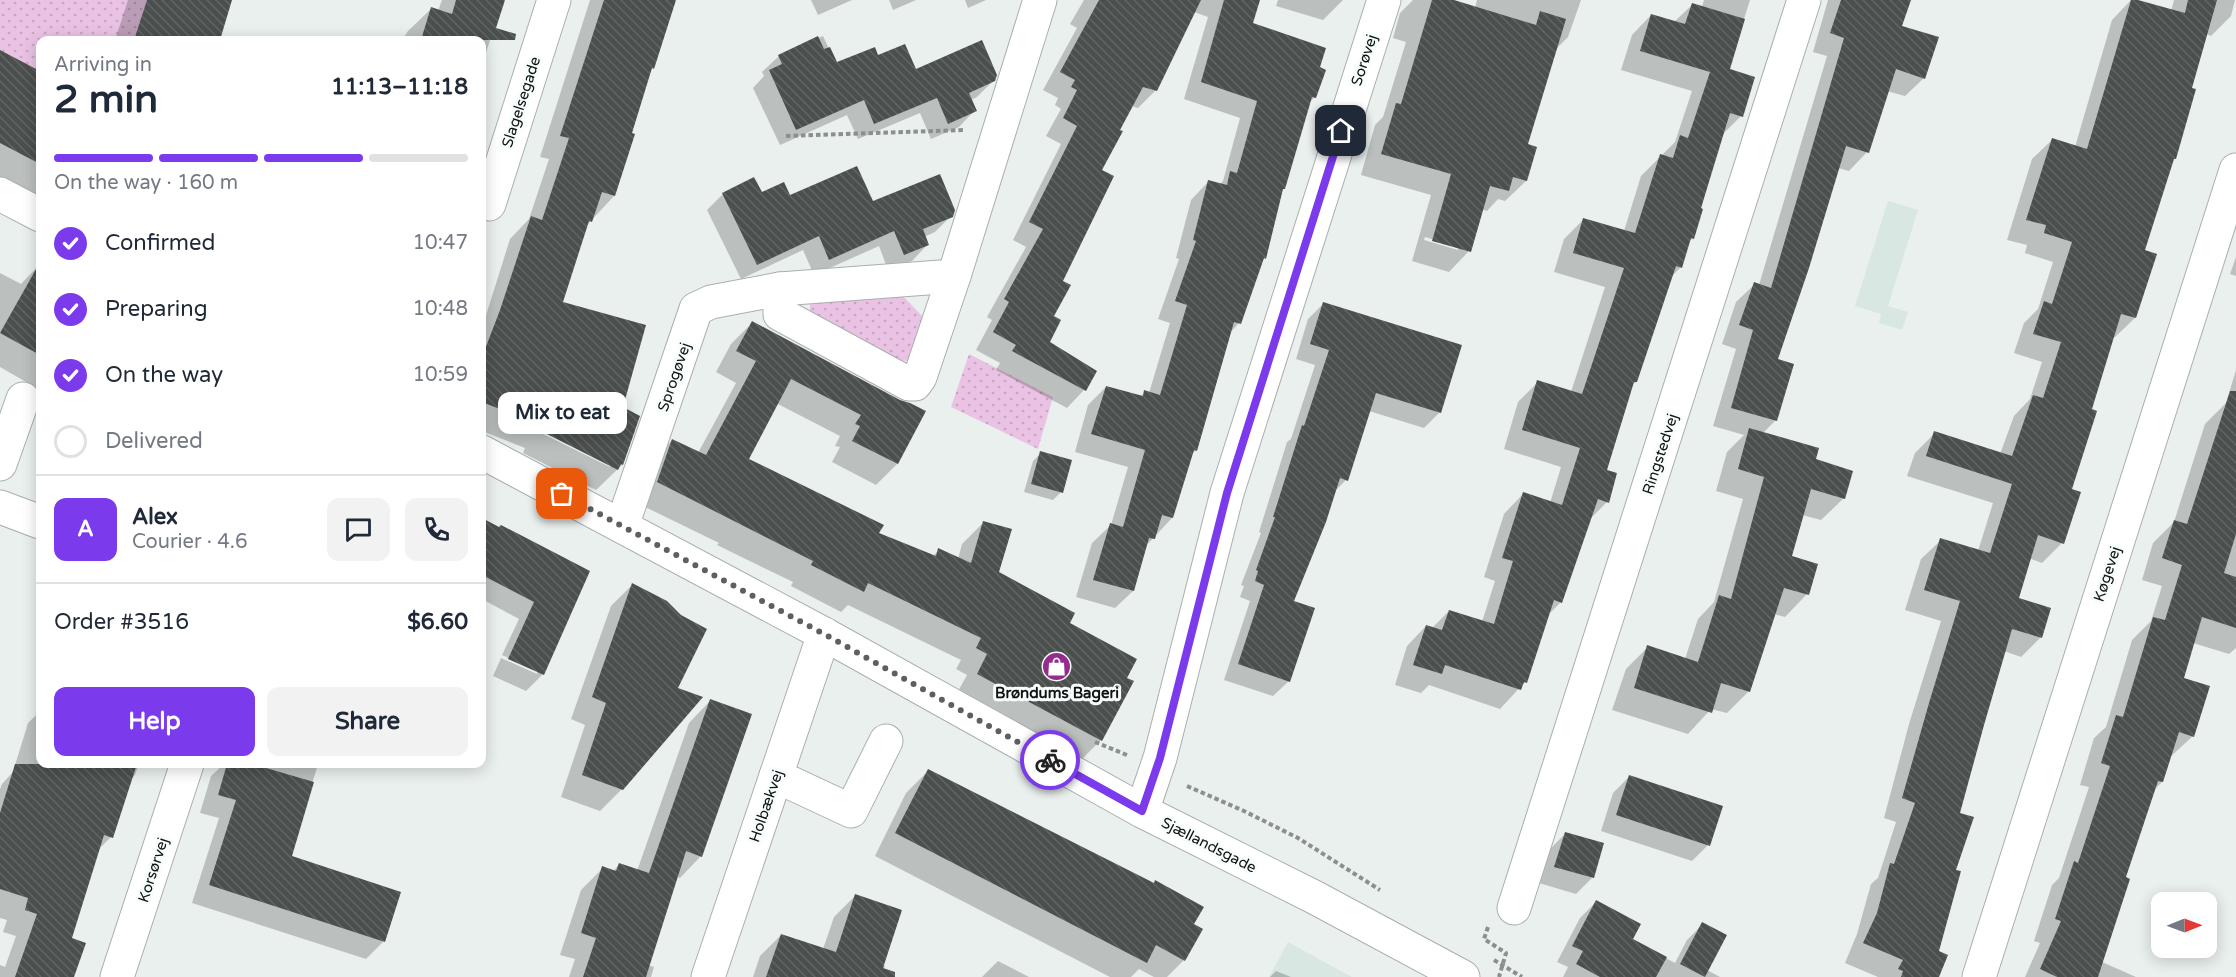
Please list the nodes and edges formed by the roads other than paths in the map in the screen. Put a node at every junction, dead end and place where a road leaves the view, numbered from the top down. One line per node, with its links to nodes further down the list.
1 (554, 0): 7 (street, Slagelsegade)
2 (1040, 0): 9 (street)
3 (1384, 0): 21 (street, Sorøvej)
4 (1804, 0): 22 (street, Ringstedvej)
5 (2236, 170): 26 (street, Køgevej)
6 (0, 194): 8 (street)
7 (489, 204)
8 (36, 213)
9 (954, 276): 10 (street, Sprogøvej); 10 (street)
10 (780, 289): 16 (street, Sprogøvej)
11 (23, 399): 13 (street)
12 (486, 454): 16 (street, Sjællandsgade)
13 (0, 464)
14 (0, 507): 15 (street)
15 (36, 520)
16 (622, 526): 17 (street, Sjællandsgade)
17 (824, 634): 20 (street, Holbækvej); 21 (street, Sjællandsgade)
18 (886, 741): 20 (street)
19 (187, 768): 23 (street, Korsørvej)
20 (776, 776): 24 (street, Holbækvej)
21 (1142, 811): 25 (street, Sjællandsgade)
22 (1514, 908)
23 (117, 977)
24 (708, 977)
25 (1463, 977)
26 (1978, 977)

